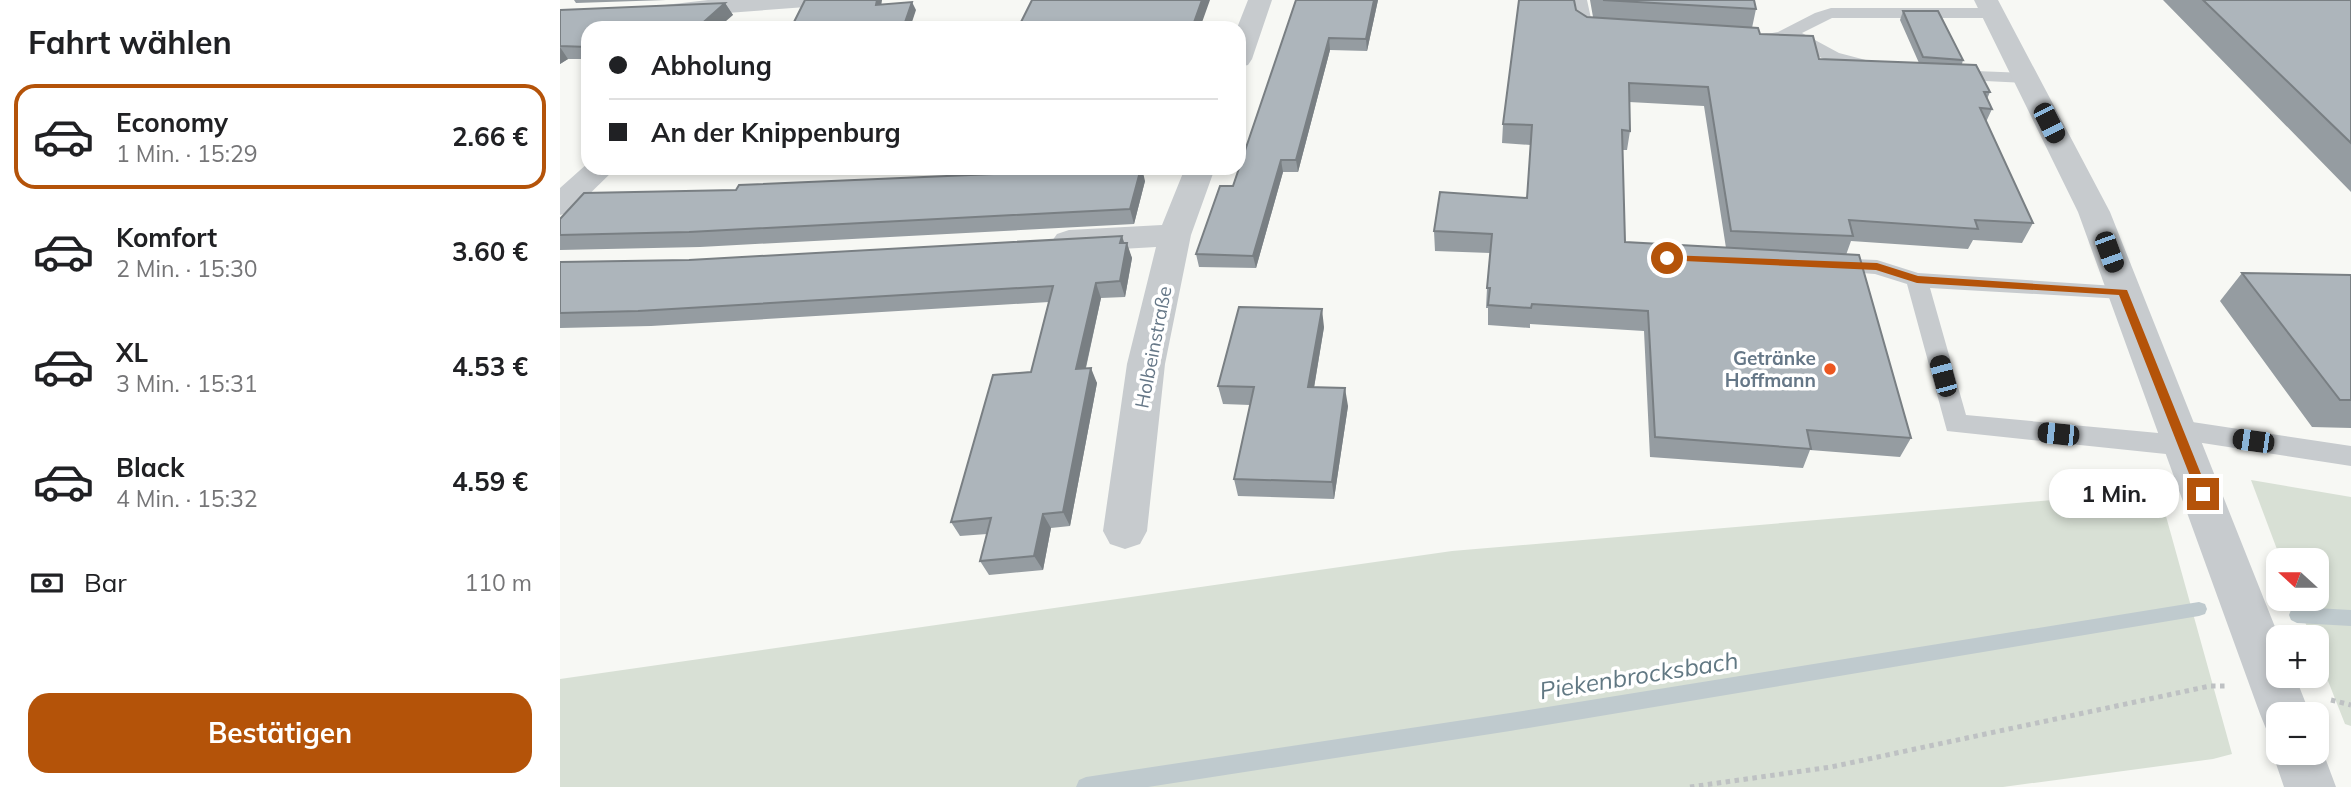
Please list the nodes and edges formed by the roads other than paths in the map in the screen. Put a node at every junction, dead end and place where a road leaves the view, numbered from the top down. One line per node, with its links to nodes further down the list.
1 (1260, 0): 9 (street)
2 (1579, 0): 7 (lane)
3 (794, 1): 5 (street); 6 (street)
4 (1989, 6): 8 (lane); 13 (street)
5 (649, 10)
6 (764, 21)
7 (1627, 30)
8 (1793, 35): 10 (lane); 11 (lane)
9 (1246, 39)
10 (1751, 39)
11 (1893, 70)
12 (1931, 74): 13 (lane)
13 (2026, 78): 21 (street)
14 (593, 175): 16 (street)
15 (1197, 175): 17 (street, Holbeinstraße)
16 (560, 205)
17 (1175, 235): 18 (street); 24 (street, Holbeinstraße)
18 (1037, 243)
19 (1811, 264): 20 (lane)
20 (1917, 280): 21 (lane); 22 (lane)
21 (2123, 292): 22 (street)
22 (2182, 438): 23 (lane); 25 (street)
23 (2351, 456)
24 (1125, 531)
25 (2281, 701)
26 (2302, 765): 27 (street)
27 (2310, 787)

